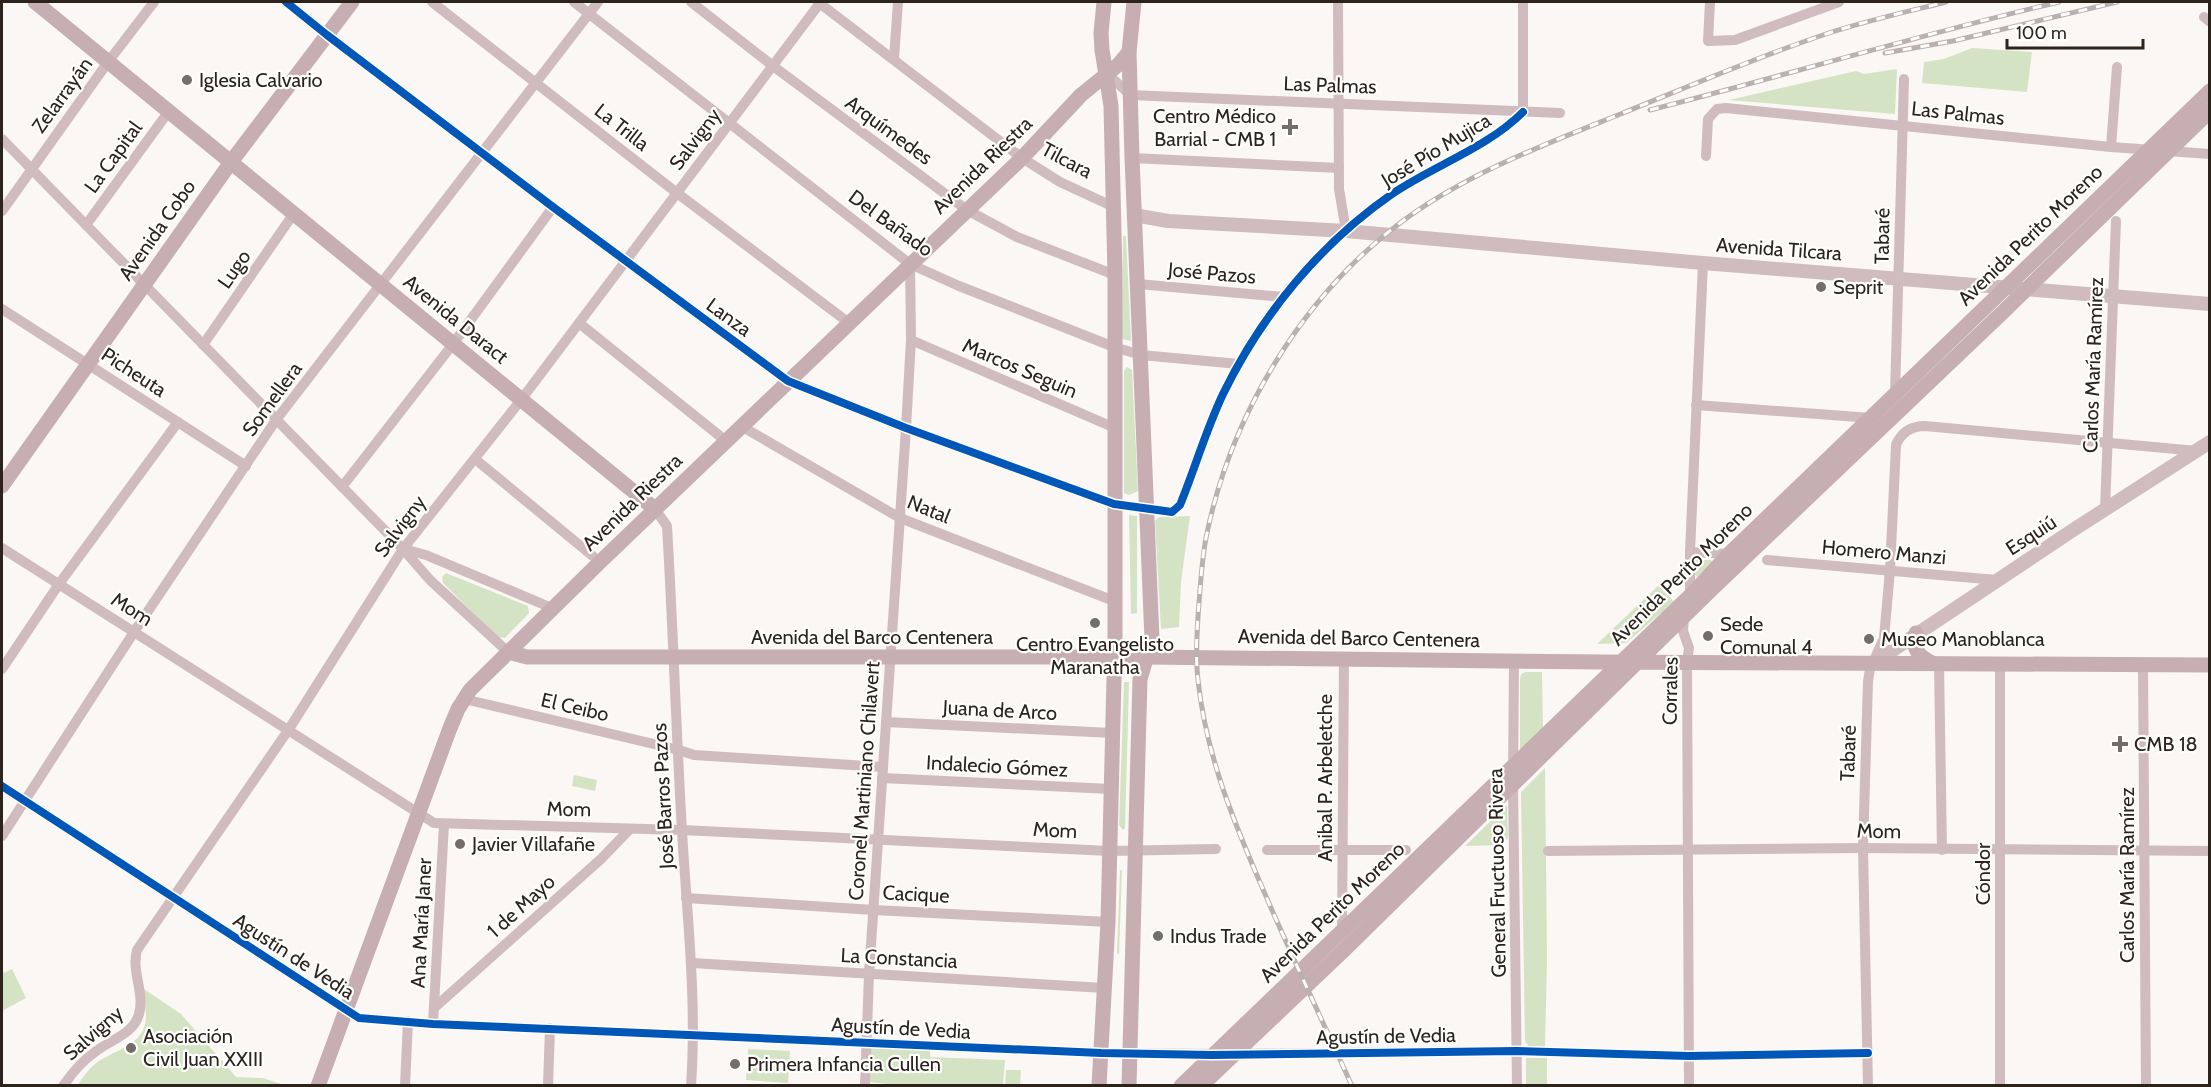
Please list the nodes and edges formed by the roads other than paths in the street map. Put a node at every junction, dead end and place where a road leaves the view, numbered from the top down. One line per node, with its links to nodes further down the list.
1 (35, 2): 21 (main road, Avenida Daract)
2 (154, 2): 21 (street, Zelarrayán)
3 (286, 2): 18 (street, Lanza)
4 (352, 2): 18 (main road, Avenida Cobo)
5 (432, 2): 26 (street, La Trilla)
6 (574, 2): 17 (street, Del Bañado)
7 (598, 2): 17 (street, Somellera)
8 (691, 2): 22 (street, Arquímedes)
9 (819, 2): 20 (street, Tilcara); 22 (street, Salvigny)
10 (898, 2): 20 (street)
11 (1104, 2): 24 (main road)
12 (1134, 2): 19 (main road)
13 (1338, 2): 29 (street)
14 (1522, 2): 32 (street)
15 (1710, 2): 16 (street)
16 (1839, 2)
17 (590, 13): 26 (street, Somellera); 34 (street, Del Bañado)
18 (327, 35): 40 (street, Lanza); 45 (main road, Avenida Cobo)
19 (1129, 52): 24 (main road, Avenida Riestra); 28 (main road)
20 (894, 59): 43 (street, Tilcara)
21 (108, 62): 30 (main road, Avenida Daract); 47 (street, Zelarrayán)
22 (772, 66): 34 (street, Salvigny); 51 (street, Arquímedes)
23 (2117, 66): 37 (street)
24 (1107, 74): 28 (street); 43 (main road, Avenida Riestra); 50 (main road)
25 (1904, 79): 35 (street, Tabaré)
26 (536, 83): 40 (street, Somellera); 48 (street, La Trilla)
27 (2210, 91): 38 (main road, Avenida Perito Moreno)
28 (1130, 95): 29 (street, Las Palmas); 44 (main road)
29 (1338, 103): 32 (street, Las Palmas); 46 (street)
30 (169, 111): 45 (main road, Avenida Daract); 56 (street, La Capital)
31 (2210, 111): 39 (main road, Avenida Perito Moreno)
32 (1523, 112): 33 (street, Las Palmas); 57 (street, José Pío Mujica)
33 (1560, 113)
34 (730, 122): 48 (street, Salvigny); 60 (street, Del Bañado)
35 (1902, 125): 37 (street, Las Palmas); 42 (street, Las Palmas); 62 (street, Tabaré)
36 (2, 138): 47 (street)
37 (2111, 147): 38 (street, Las Palmas)
38 (2149, 150): 39 (street, Las Palmas); 66 (main road, Avenida Perito Moreno)
39 (2168, 152): 41 (street, Las Palmas); 67 (main road, Avenida Perito Moreno)
40 (483, 153): 49 (street, Lanza); 65 (street, Somellera)
41 (2210, 154)
42 (1706, 156)
43 (1022, 158): 50 (street, Tilcara); 51 (main road, Avenida Riestra)
44 (1132, 158): 46 (street); 54 (main road)
45 (231, 162): 53 (main road, Avenida Daract); 64 (main road, Avenida Cobo)
46 (1339, 168): 57 (street)
47 (31, 169): 52 (street, Zelarrayán); 56 (street)
48 (677, 193): 58 (street, Salvigny); 73 (street, La Trilla)
49 (553, 207): 58 (street, Lanza); 75 (street)
50 (1114, 207): 54 (main road, Tilcara); 61 (main road)
51 (967, 210): 60 (main road, Avenida Riestra); 61 (street, Arquímedes)
52 (2, 211)
53 (294, 213): 65 (main road, Avenida Daract); 76 (street, Lugo)
54 (1134, 215): 57 (street, Tilcara); 63 (main road)
55 (2116, 221): 69 (street, Carlos María Ramírez)
56 (86, 225): 64 (street)
57 (1346, 231): 59 (street, Avenida Tilcara); 68 (street, José Pío Mujica)
58 (626, 261): 72 (street, Salvigny); 81 (street, Lanza)
59 (1703, 263): 62 (street, Avenida Tilcara); 84 (street)
60 (910, 264): 73 (main road, Avenida Riestra); 74 (street, Coronel Martiniano Chilavert); 77 (street, Del Bañado)
61 (1115, 275): 77 (main road)
62 (1899, 278): 66 (street, Avenida Tilcara); 82 (street, Tabaré)
63 (1138, 284): 68 (street, José Pazos); 78 (main road)
64 (144, 285): 76 (street); 79 (main road, Avenida Cobo)
65 (382, 285): 75 (main road, Avenida Daract); 86 (street, Somellera)
66 (2005, 288): 67 (street, Avenida Tilcara); 82 (main road, Avenida Perito Moreno)
67 (2025, 290): 69 (street, Avenida Tilcara); 117 (main road, Avenida Perito Moreno)
68 (1284, 297): 80 (street, José Pío Mujica)
69 (2114, 297): 70 (street, Avenida Tilcara); 93 (street, Carlos María Ramírez)
70 (2210, 304)
71 (2, 309): 79 (street, Picheuta)
72 (579, 323): 83 (street, Salvigny); 91 (street)
73 (849, 323): 81 (main road, Avenida Riestra)
74 (911, 340): 89 (street, Coronel Martiniano Chilavert); 90 (street, Marcos Seguin)
75 (453, 344): 83 (main road, Avenida Daract); 98 (street)
76 (203, 345): 86 (street)
77 (1114, 347): 78 (street, Del Bañado); 90 (main road)
78 (1141, 355): 80 (street, Del Bañado); 101 (main road)
79 (88, 364): 87 (street, Picheuta); 97 (main road, Avenida Cobo)
80 (1239, 364): 103 (street, José Pío Mujica)
81 (788, 381): 88 (main road, Avenida Riestra); 89 (street, Lanza)
82 (1895, 395): 85 (main road, Avenida Perito Moreno)
83 (522, 400): 95 (street, Salvigny); 100 (main road, Avenida Daract)
84 (1696, 405): 85 (street); 107 (street)
85 (1871, 418): 108 (main road, Avenida Perito Moreno)
86 (276, 420): 96 (street, Somellera); 98 (street)
87 (178, 422): 96 (street, Picheuta); 113 (street)
88 (741, 426): 91 (main road, Avenida Riestra); 104 (street, Natal)
89 (906, 428): 99 (street, Lanza); 104 (street, Coronel Martiniano Chilavert)
90 (1115, 428): 99 (main road)
91 (726, 441): 100 (main road, Avenida Riestra)
92 (2210, 442): 94 (street, Esquiú)
93 (2109, 443): 94 (street); 102 (street, Carlos María Ramírez); 111 (street, Tabaré)
94 (2197, 451): 102 (street, Esquiú)
95 (475, 459): 106 (street, Salvigny); 110 (street)
96 (246, 466): 118 (street, Somellera)
97 (2, 486)
98 (342, 487): 106 (street)
99 (1114, 504): 101 (street, Lanza); 115 (main road)
100 (655, 509): 110 (main road, Avenida Riestra); 123 (street, José Barros Pazos)
101 (1148, 510): 103 (street, Lanza); 122 (main road)
102 (2105, 510): 112 (street, Esquiú)
103 (1172, 512)
104 (900, 518): 115 (street, Natal); 124 (street, Coronel Martiniano Chilavert)
105 (2, 548): 113 (street, Mom)
106 (403, 549): 116 (street); 120 (street); 138 (street, Salvigny)
107 (1690, 552): 108 (street); 114 (street)
108 (1729, 554): 114 (main road, Avenida Perito Moreno)
109 (1767, 560): 111 (street, Homero Manzi)
110 (600, 562): 116 (main road, Avenida Riestra)
111 (1890, 570): 112 (street, Homero Manzi); 130 (street, Tabaré)
112 (1997, 580): 119 (street, Esquiú)
113 (58, 584): 118 (street, Mom); 135 (street)
114 (1691, 595): 117 (street); 127 (main road, Avenida Perito Moreno)
115 (1114, 601): 121 (main road)
116 (552, 608): 120 (main road, Avenida Riestra)
117 (1683, 618): 128 (main road, Avenida Perito Moreno); 129 (street, Corrales)
118 (134, 632): 138 (street, Mom); 147 (street, Somellera)
119 (1916, 633): 130 (street, Esquiú); 131 (main road)
120 (508, 652): 123 (main road, Avenida del Barco Centenera); 136 (main road, Avenida Riestra)
121 (1114, 657): 122 (main road, Avenida del Barco Centenera); 124 (main road, Avenida del Barco Centenera); 139 (main road)
122 (1147, 657): 125 (main road, Avenida del Barco Centenera); 162 (main road)
123 (675, 658): 124 (main road, Avenida del Barco Centenera); 140 (street, José Barros Pazos)
124 (890, 658): 137 (street, Coronel Martiniano Chilavert)
125 (1344, 659): 126 (main road, Avenida del Barco Centenera); 157 (street, Anibal P. Arbeletche)
126 (1514, 661): 127 (main road, Avenida del Barco Centenera); 141 (street, General Fructuoso Rivera)
127 (1621, 662): 128 (main road, Avenida del Barco Centenera); 141 (main road, Avenida Perito Moreno)
128 (1639, 662): 129 (main road, Avenida del Barco Centenera); 144 (main road, Avenida Perito Moreno)
129 (1687, 662): 130 (main road, Avenida del Barco Centenera); 159 (street, Corrales)
130 (1875, 662): 131 (main road, Avenida del Barco Centenera); 154 (street, Tabaré)
131 (1935, 663): 132 (main road, Avenida del Barco Centenera); 160 (street)
132 (2000, 663): 133 (main road, Avenida del Barco Centenera); 164 (street, Cóndor)
133 (2143, 664): 134 (main road, Avenida del Barco Centenera); 165 (street, Carlos María Ramírez)
134 (2210, 664)
135 (2, 669)
136 (464, 699): 140 (street, El Ceibo); 148 (main road, Avenida Riestra)
137 (886, 722): 139 (street, Juana de Arco); 142 (street, Coronel Martiniano Chilavert)
138 (289, 729): 148 (street, Mom); 167 (street, Salvigny)
139 (1112, 733): 146 (main road)
140 (679, 750): 142 (street); 151 (street, José Barros Pazos)
141 (1514, 764): 144 (street, General Fructuoso Rivera); 171 (main road, Avenida Perito Moreno)
142 (884, 767): 143 (street, Coronel Martiniano Chilavert)
143 (882, 778): 146 (street, Indalecio Gómez); 153 (street, Coronel Martiniano Chilavert)
144 (1513, 785): 182 (street, General Fructuoso Rivera); 184 (main road, Avenida Perito Moreno)
145 (2, 786): 147 (street, Agustín de Vedia)
146 (1111, 789): 161 (main road)
147 (25, 801): 152 (street, Somellera); 167 (street, Agustín de Vedia)
148 (419, 814): 149 (street, Mom); 176 (main road, Avenida Riestra)
149 (444, 824): 150 (street, Mom); 175 (street, Ana María Janer)
150 (630, 829): 151 (street, Mom); 175 (street, 1 de Mayo)
151 (682, 830): 153 (street, Mom); 168 (street, José Barros Pazos)
152 (2, 836)
153 (878, 839): 161 (street, Mom); 169 (street, Coronel Martiniano Chilavert)
154 (1863, 848): 159 (street, Mom); 160 (street, Mom); 185 (street, Tabaré)
155 (1215, 849): 162 (street, Mom)
156 (1267, 850): 157 (street)
157 (1343, 850): 158 (street); 171 (street, Anibal P. Arbeletche)
158 (1406, 850)
159 (1687, 850): 163 (street, Mom); 187 (street, Corrales)
160 (1942, 850): 164 (street, Mom)
161 (1109, 851): 162 (street, Mom); 170 (main road)
162 (1135, 851): 183 (main road)
163 (1548, 851)
164 (2001, 851): 165 (street, Mom); 203 (street, Cóndor)
165 (2145, 851): 166 (street, Mom); 204 (street, Carlos María Ramírez)
166 (2210, 852)
167 (172, 897): 176 (street, Agustín de Vedia); 189 (street, Salvigny)
168 (686, 898): 169 (street, Cacique); 172 (street, José Barros Pazos)
169 (874, 910): 170 (street, Cacique); 173 (street, Coronel Martiniano Chilavert)
170 (1108, 922): 174 (main road)
171 (1342, 933): 186 (main road, Avenida Perito Moreno)
172 (692, 963): 173 (street, La Constancia); 180 (street, José Barros Pazos)
173 (869, 974): 174 (street, La Constancia); 181 (street, Coronel Martiniano Chilavert)
174 (1104, 988): 188 (main road)
175 (434, 1008): 178 (street, Ana María Janer)
176 (347, 1011): 177 (street, Agustín de Vedia); 190 (main road, Avenida Riestra)
177 (408, 1021): 178 (street, Agustín de Vedia); 191 (street)
178 (433, 1024): 179 (street, Agustín de Vedia)
179 (550, 1029): 180 (street, Agustín de Vedia); 192 (street)
180 (694, 1036): 181 (street, Agustín de Vedia); 193 (street, José Barros Pazos)
181 (868, 1042): 188 (street, Agustín de Vedia); 194 (street, Coronel Martiniano Chilavert)
182 (1517, 1051): 184 (street, Agustín de Vedia); 187 (street, Agustín de Vedia); 200 (street, General Fructuoso Rivera)
183 (1129, 1053): 186 (street, Agustín de Vedia); 188 (street, Agustín de Vedia); 197 (main road)
184 (1235, 1053): 186 (street, Agustín de Vedia); 199 (main road, Avenida Perito Moreno)
185 (1868, 1053): 187 (street, Agustín de Vedia); 202 (street, Tabaré)
186 (1212, 1055): 198 (main road, Avenida Perito Moreno)
187 (1689, 1056): 201 (street, Corrales)
188 (1101, 1057): 195 (main road); 196 (main road)
189 (63, 1086)
190 (318, 1086)
191 (405, 1086)
192 (548, 1086)
193 (691, 1086)
194 (865, 1086)
195 (1099, 1086)
196 (1107, 1086)
197 (1129, 1086)
198 (1181, 1086)
199 (1201, 1086)
200 (1517, 1086)
201 (1689, 1086)
202 (1868, 1086)
203 (2000, 1086)
204 (2146, 1086)

